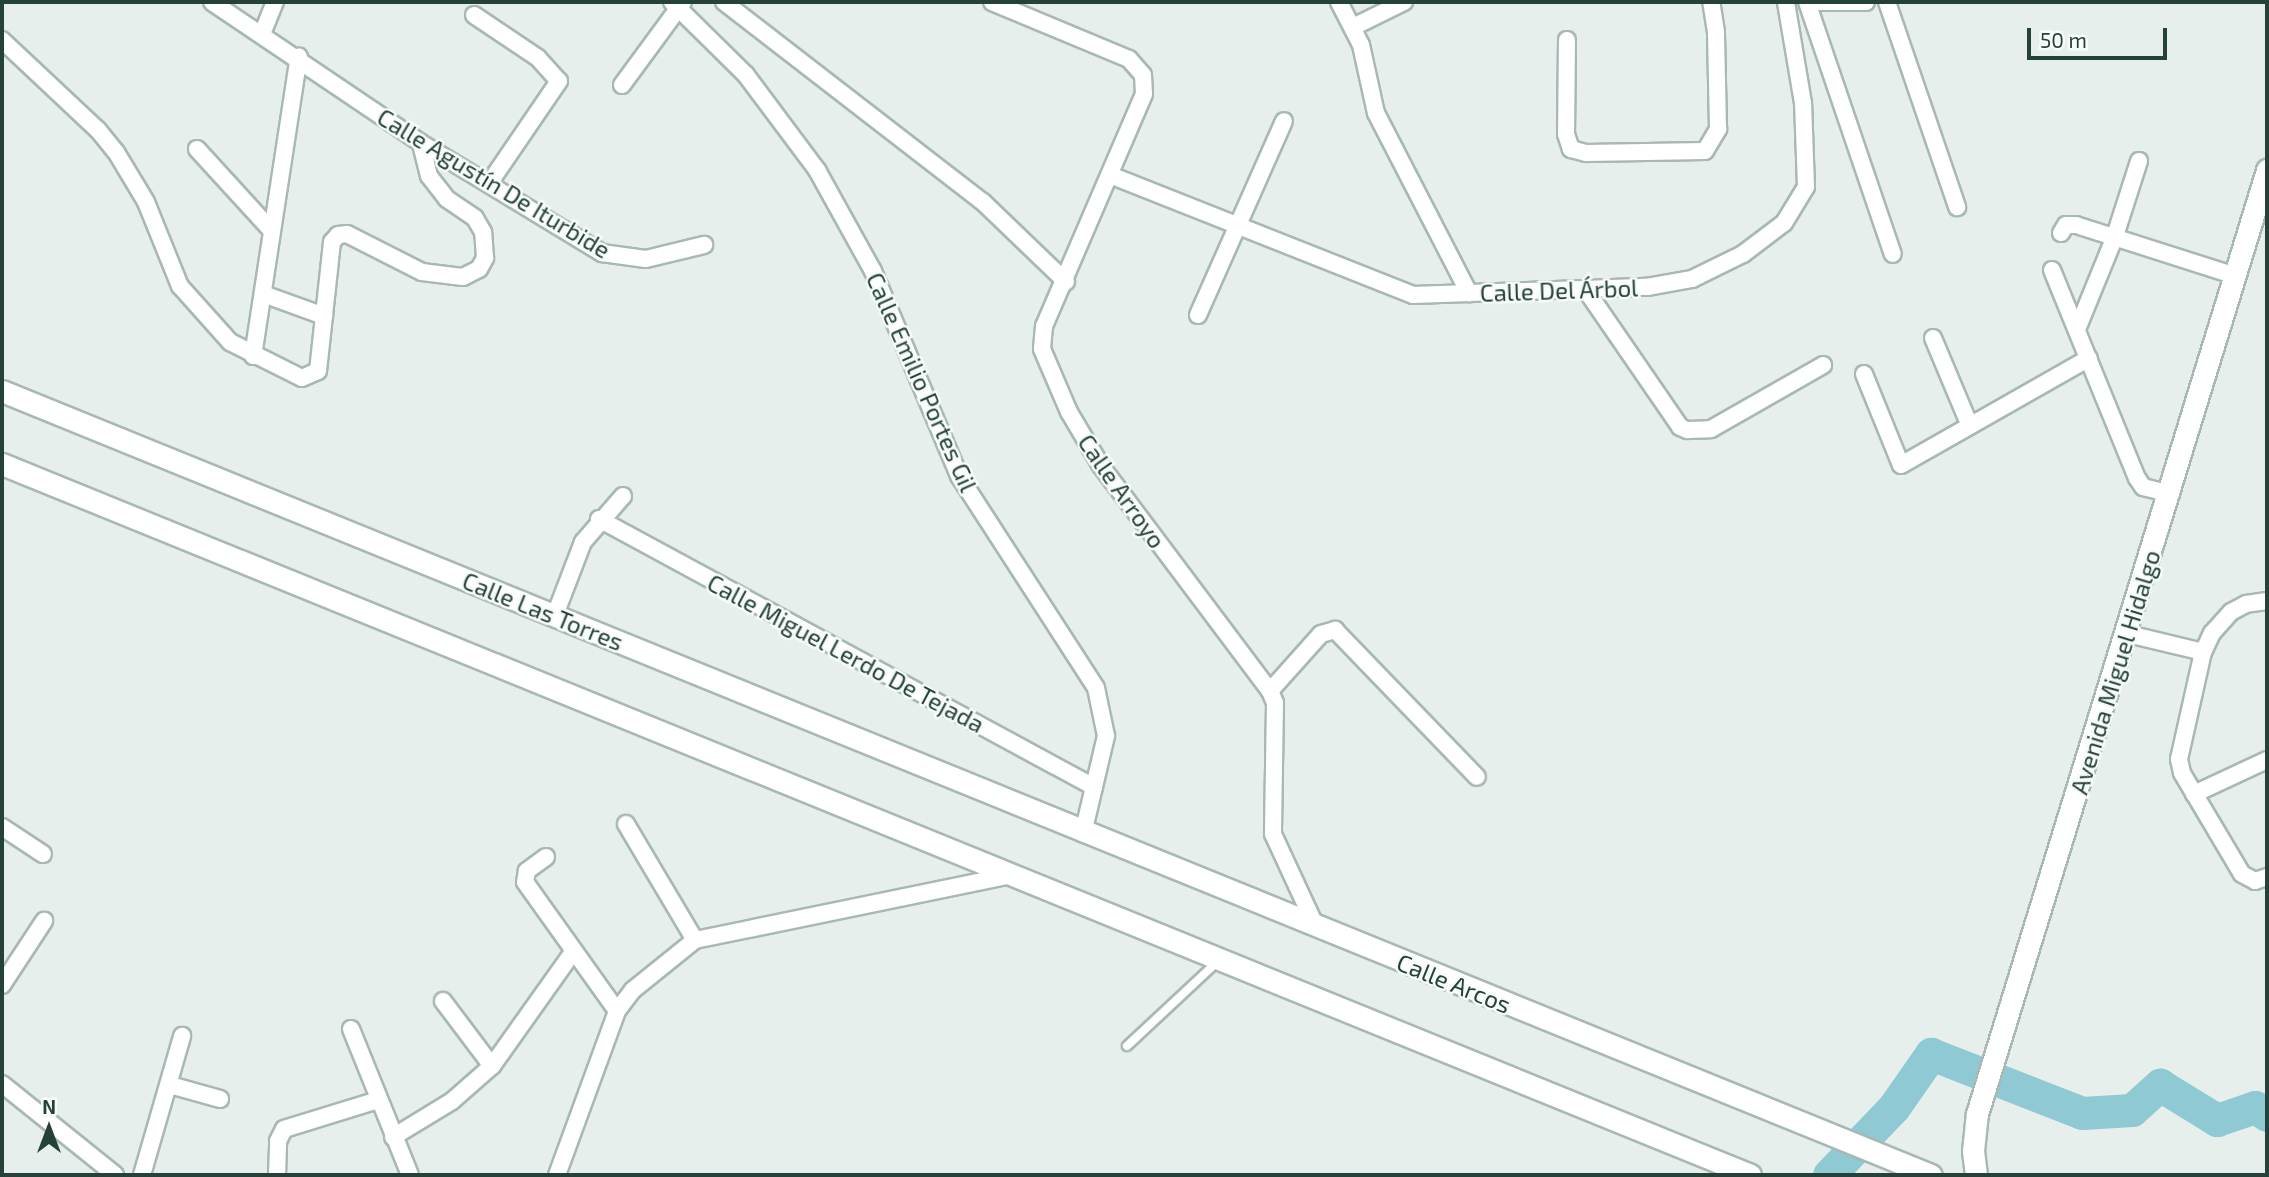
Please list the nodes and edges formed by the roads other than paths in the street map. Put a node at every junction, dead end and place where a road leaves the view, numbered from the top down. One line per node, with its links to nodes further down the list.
1 (212, 2): 16 (street, Calle Agustín De Iturbide)
2 (275, 2): 16 (street)
3 (724, 2): 37 (street)
4 (992, 2): 26 (street, Calle Arroyo)
5 (1339, 2): 15 (street)
6 (1404, 2): 15 (street)
7 (1711, 2): 18 (street)
8 (1786, 2): 38 (street, Calle Del Árbol)
9 (1810, 2): 12 (street); 34 (street)
10 (1867, 2): 12 (street)
11 (1887, 2): 28 (street)
12 (1840, 3)
13 (678, 4): 20 (street); 62 (street, Calle Emilio Portes Gil)
14 (474, 15): 27 (street)
15 (1353, 27): 39 (street)
16 (262, 34): 19 (street, Calle Agustín De Iturbide)
17 (2, 40): 45 (street)
18 (1567, 40)
19 (299, 57): 22 (street, Calle Agustín De Iturbide); 30 (street)
20 (622, 85)
21 (1284, 121): 29 (street)
22 (421, 143): 27 (street, Calle Agustín De Iturbide); 42 (street)
23 (197, 149): 30 (street)
24 (2139, 161): 32 (street)
25 (2267, 170): 36 (main road, Avenida Miguel Hidalgo)
26 (1110, 175): 29 (street, Calle Del Árbol); 37 (street, Calle Arroyo)
27 (490, 182): 33 (street, Calle Agustín De Iturbide)
28 (1957, 207)
29 (1235, 227): 39 (street, Calle Del Árbol); 41 (street)
30 (272, 231): 40 (street)
31 (2061, 233): 32 (street)
32 (2115, 239): 36 (street); 43 (street)
33 (704, 245)
34 (1893, 254)
35 (2052, 270): 43 (street)
36 (2233, 275): 52 (main road, Avenida Miguel Hidalgo)
37 (1066, 282): 59 (street, Calle Arroyo)
38 (1586, 290): 39 (street, Calle Del Árbol); 47 (street)
39 (1469, 293)
40 (266, 295): 42 (street); 45 (street)
41 (1198, 315)
42 (324, 316): 45 (street)
43 (2078, 327): 46 (street)
44 (1933, 338): 50 (street)
45 (253, 356)
46 (2089, 358): 50 (street); 52 (street)
47 (1823, 365)
48 (1864, 374): 50 (street)
49 (2, 391): 56 (main road, Calle Las Torres)
50 (1970, 426)
51 (2, 464): 69 (main road)
52 (2171, 494): 57 (main road, Avenida Miguel Hidalgo)
53 (623, 496): 54 (street)
54 (599, 519): 56 (street); 62 (street, Calle Miguel Lerdo De Tejada)
55 (2267, 601): 58 (street)
56 (555, 615): 66 (main road, Calle Las Torres)
57 (2128, 634): 58 (street); 96 (main road, Avenida Miguel Hidalgo)
58 (2203, 652): 63 (street)
59 (1270, 691): 61 (street); 72 (street)
60 (2267, 760): 63 (street)
61 (1477, 778)
62 (1094, 787): 66 (street, Calle Emilio Portes Gil)
63 (2194, 794): 70 (street)
64 (626, 824): 73 (street)
65 (2, 827): 67 (street)
66 (1083, 833): 72 (main road, Calle Arcos)
67 (43, 854)
68 (546, 857): 74 (street)
69 (1012, 875): 73 (street); 75 (main road)
70 (2267, 877)
71 (44, 921): 76 (street)
72 (1317, 928): 95 (main road, Calle Arcos)
73 (695, 940): 78 (street)
74 (573, 952): 78 (street); 82 (street)
75 (1219, 960): 81 (lane); 88 (main road)
76 (2, 985)
77 (443, 1001): 82 (street)
78 (617, 1011): 93 (street)
79 (351, 1029): 86 (street)
80 (182, 1036): 84 (street)
81 (1127, 1046)
82 (492, 1066): 87 (street)
83 (2, 1084): 89 (street)
84 (170, 1085): 85 (street); 90 (street)
85 (220, 1099)
86 (378, 1100): 87 (street); 91 (street)
87 (393, 1137): 92 (street)
88 (1717, 1169): 94 (main road)
89 (115, 1175)
90 (142, 1175)
91 (277, 1175)
92 (410, 1175)
93 (557, 1175)
94 (1750, 1175)
95 (1931, 1175)
96 (1976, 1175)

